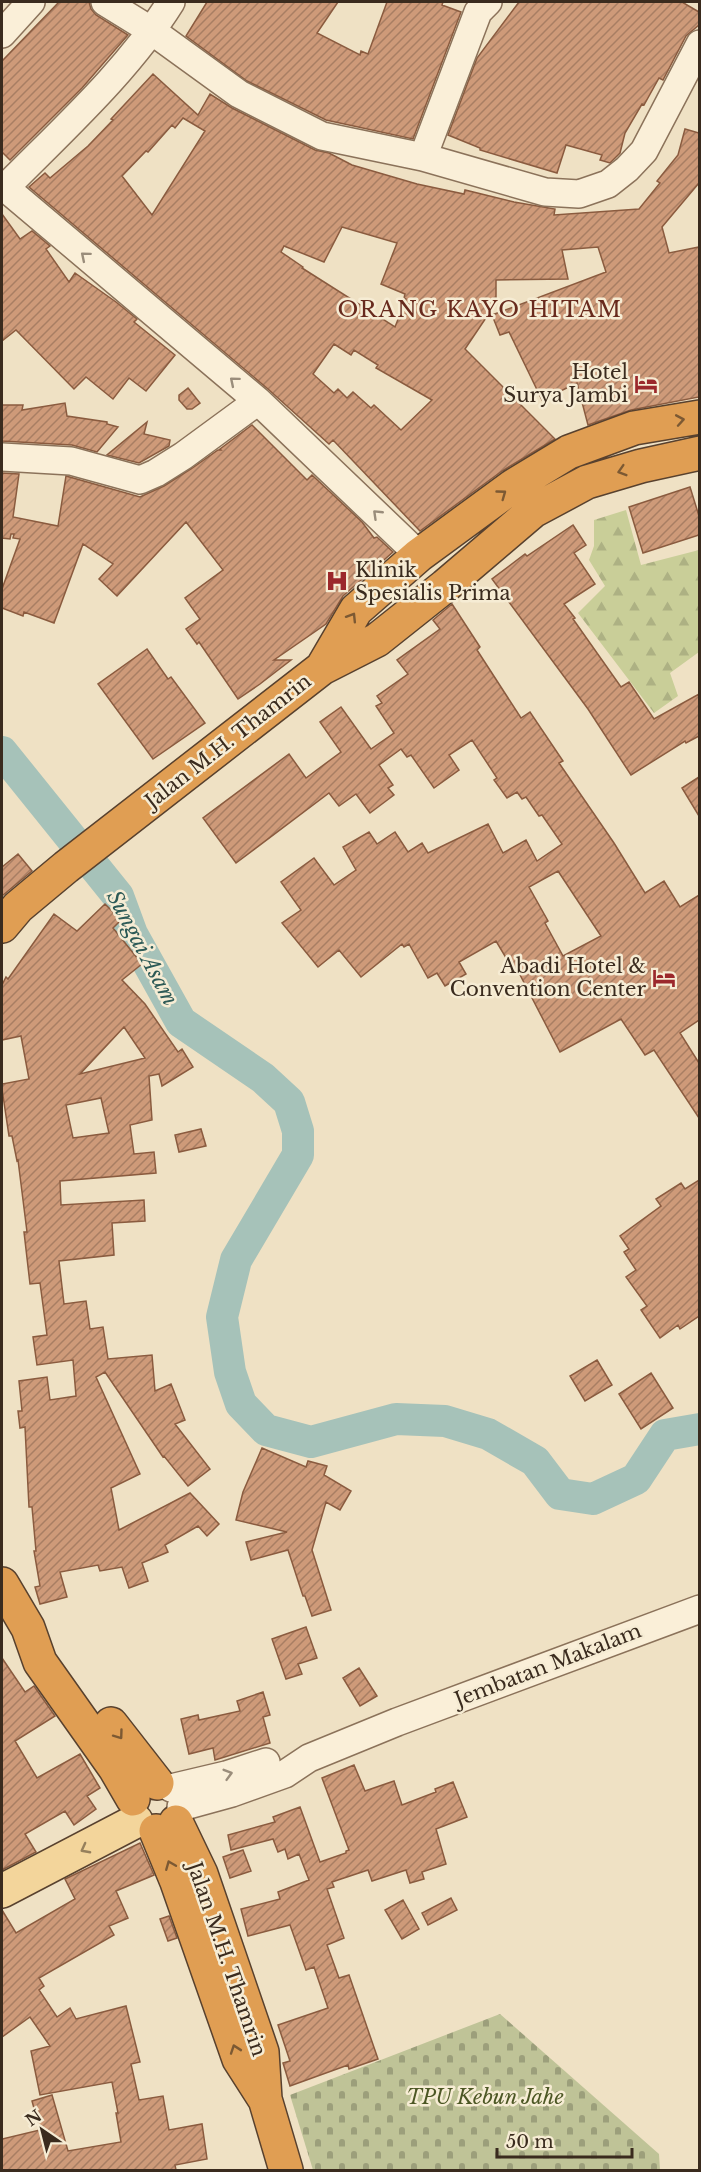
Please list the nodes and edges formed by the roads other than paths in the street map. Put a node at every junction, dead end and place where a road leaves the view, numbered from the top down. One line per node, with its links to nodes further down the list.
1 (31, 2): 6 (street)
2 (105, 2): 5 (street)
3 (171, 2): 5 (street)
4 (477, 5): 8 (street)
5 (152, 31): 8 (street); 9 (street)
6 (2, 34)
7 (699, 44): 8 (street)
8 (423, 157)
9 (3, 186): 10 (street, one-way to 9)
10 (258, 401): 13 (street); 14 (street, one-way to 10)
11 (699, 417): 14 (highway, Jalan M.H. Thamrin, one-way to 11)
12 (699, 453): 15 (highway, Jalan M.H. Thamrin, one-way to 15)
13 (2, 457)
14 (419, 555): 15 (highway, Jalan M.H. Thamrin, one-way to 14)
15 (322, 668): 16 (highway, Jalan M.H. Thamrin)
16 (2, 926)
17 (2, 1584): 19 (highway, Jalan M.H. Thamrin, one-way to 19)
18 (699, 1608): 19 (street, Jembatan Makalam)
19 (158, 1807): 20 (main road, one-way to 20); 21 (highway, Jalan M.H. Thamrin)
20 (2, 1891)
21 (286, 2170)

